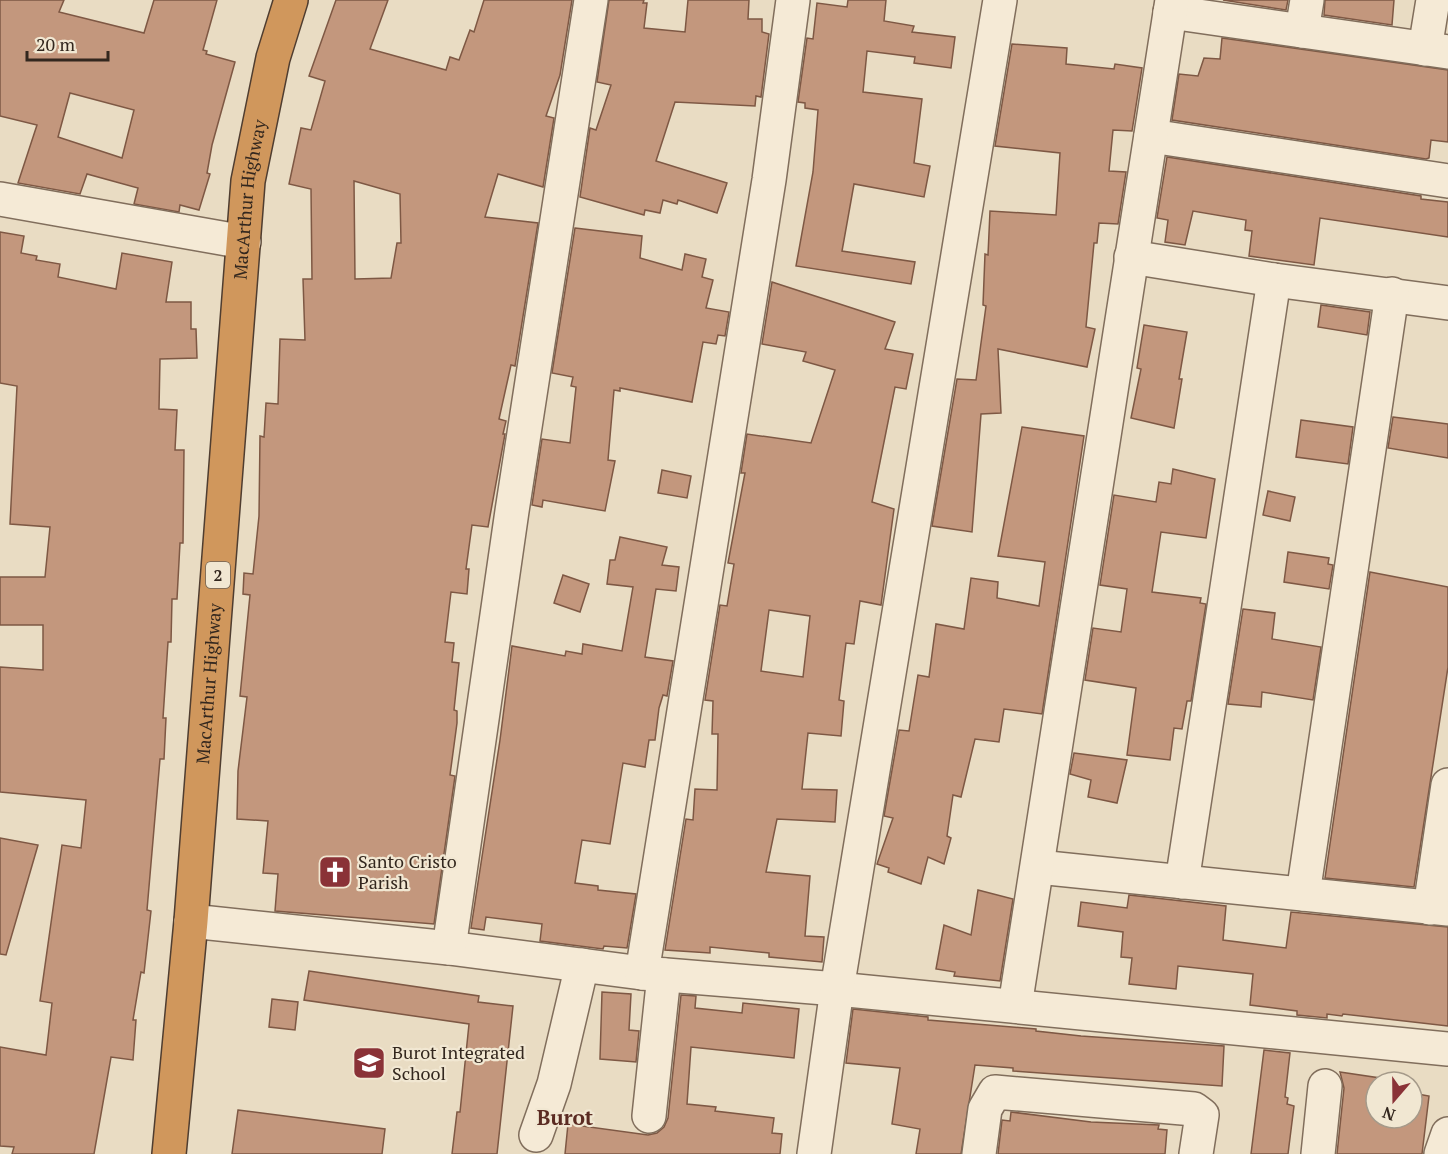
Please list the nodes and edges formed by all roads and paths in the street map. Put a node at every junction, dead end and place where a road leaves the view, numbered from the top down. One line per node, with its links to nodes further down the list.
1 (291, 0): 12 (highway, MacArthur Highway / 2)
2 (591, 0): 23 (street)
3 (793, 0): 25 (street)
4 (1000, 0): 26 (street)
5 (1433, 0): 8 (street)
6 (1171, 6): 7 (street); 9 (street)
7 (1304, 16): 8 (street)
8 (1437, 51)
9 (1150, 136): 10 (street); 13 (street)
10 (1448, 181)
11 (0, 199): 12 (street)
12 (244, 242): 22 (highway, MacArthur Highway / 2)
13 (1131, 257): 14 (street); 18 (street)
14 (1274, 280): 15 (street); 19 (street)
15 (1392, 294): 16 (street); 20 (street)
16 (1448, 303)
17 (1448, 785): 21 (street)
18 (1038, 867): 19 (street); 27 (street)
19 (1182, 882): 20 (street)
20 (1303, 894): 21 (street)
21 (1439, 908)
22 (191, 921): 23 (street); 33 (highway, MacArthur Highway / 2)
23 (449, 948): 24 (street)
24 (582, 965): 25 (street); 32 (street)
25 (653, 974): 26 (street); 30 (street)
26 (837, 989): 27 (street); 34 (street)
27 (1015, 1006): 28 (street)
28 (1448, 1049)
29 (1325, 1086): 37 (street)
30 (649, 1116)
31 (1448, 1134): 38 (street)
32 (536, 1135)
33 (169, 1154)
34 (814, 1154)
35 (979, 1154): 36 (street)
36 (1196, 1154)
37 (1318, 1154)
38 (1441, 1154)

